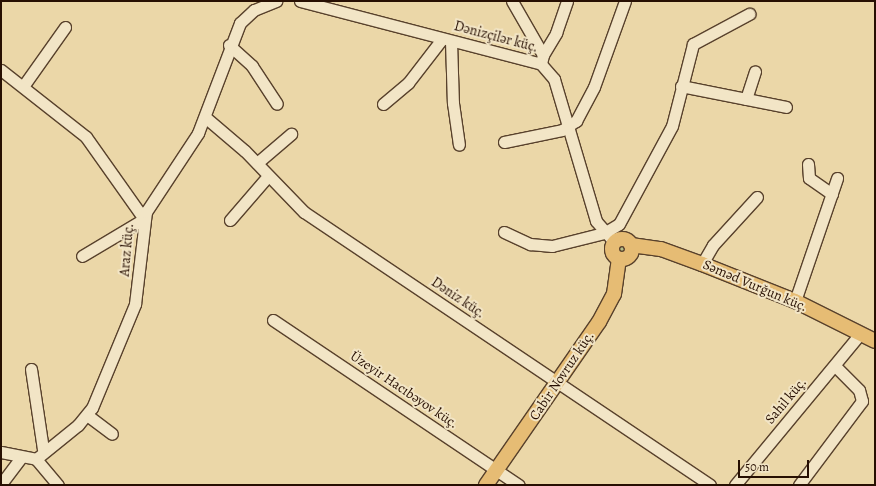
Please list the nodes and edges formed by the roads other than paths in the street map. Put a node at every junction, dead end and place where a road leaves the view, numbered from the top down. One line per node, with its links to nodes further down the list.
1 (274, 1): 9 (street, Araz küç.)
2 (300, 1): 8 (street, Dәnizçilәr küç.)
3 (512, 1): 10 (street)
4 (567, 1): 10 (street)
5 (624, 1): 20 (street)
6 (750, 14): 14 (street)
7 (65, 28): 13 (street)
8 (447, 40): 10 (street, Dәnizçilәr küç.); 17 (street); 23 (street)
9 (229, 45): 16 (street); 19 (street, Araz küç.)
10 (542, 60): 20 (street, Dәnizçilәr küç.)
11 (1, 70): 13 (street)
12 (755, 71): 15 (street)
13 (24, 85): 30 (street)
14 (681, 86): 15 (street); 33 (street)
15 (746, 99): 18 (street)
16 (277, 104)
17 (384, 104)
18 (786, 107)
19 (205, 117): 24 (street, Dәniz küç.); 30 (street, Araz küç.)
20 (568, 128): 22 (street); 33 (street, Dәnizçilәr küç.)
21 (291, 134): 24 (street)
22 (504, 142)
23 (459, 145)
24 (257, 163): 26 (street, Dәniz küç.)
25 (808, 164): 28 (street)
26 (268, 176): 31 (street); 44 (street, Dәniz küç.)
27 (838, 178): 28 (street)
28 (832, 194): 38 (street)
29 (757, 196): 37 (street)
30 (144, 219): 35 (street); 45 (street, Araz küç.)
31 (230, 220)
32 (504, 232): 33 (street)
33 (609, 237): 34 (main road, Səməd Vurğun küç.); 36 (main road)
34 (631, 245): 36 (main road); 37 (main road, Səməd Vurğun küç.)
35 (82, 256)
36 (619, 259): 44 (main road, Cabir Novruz küç.)
37 (702, 264): 38 (main road, Səməd Vurğun küç.)
38 (795, 301): 40 (main road, Səməd Vurğun küç.)
39 (273, 320): 51 (street, Üzeyir Hacıbəyov küç.)
40 (859, 336): 41 (main road, Səməd Vurğun küç.); 42 (street, Sahil küç.)
41 (875, 341)
42 (836, 366): 57 (street, Sahil küç.); 58 (street)
43 (31, 369): 47 (street)
44 (558, 383): 51 (main road, Cabir Novruz küç.); 56 (street, Dәniz küç.)
45 (87, 415): 46 (street); 47 (street, Araz küç.)
46 (112, 434)
47 (44, 449): 50 (street, Araz küç.)
48 (1, 452): 49 (street)
49 (21, 457): 50 (street); 52 (street)
50 (36, 459): 53 (street)
51 (497, 470): 54 (main road, Cabir Novruz küç.); 55 (street, Üzeyir Hacıbəyov küç.)
52 (1, 484)
53 (58, 485)
54 (486, 485)
55 (519, 485)
56 (710, 485)
57 (735, 485)
58 (799, 485)

